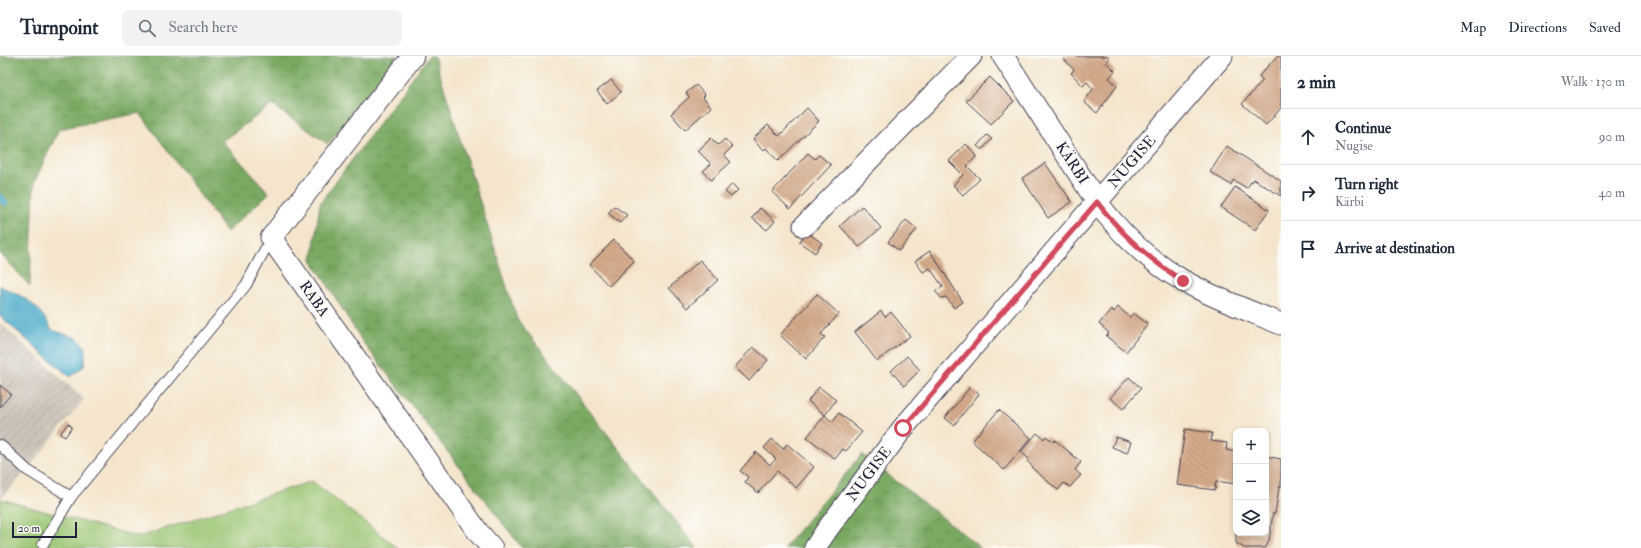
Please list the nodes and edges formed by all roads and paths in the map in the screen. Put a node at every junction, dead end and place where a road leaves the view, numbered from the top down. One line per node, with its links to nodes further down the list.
1 (413, 56): 7 (street)
2 (971, 56): 6 (street)
3 (1003, 56): 5 (street, KÄRBI)
4 (1222, 56): 5 (street, NUGISE)
5 (1097, 202): 8 (street, KÄRBI); 13 (street, NUGISE)
6 (804, 226)
7 (271, 238): 10 (lane); 12 (street, RABA)
8 (1281, 324)
9 (0, 445): 10 (lane)
10 (71, 497): 11 (lane)
11 (43, 544)
12 (492, 548)
13 (815, 548)

